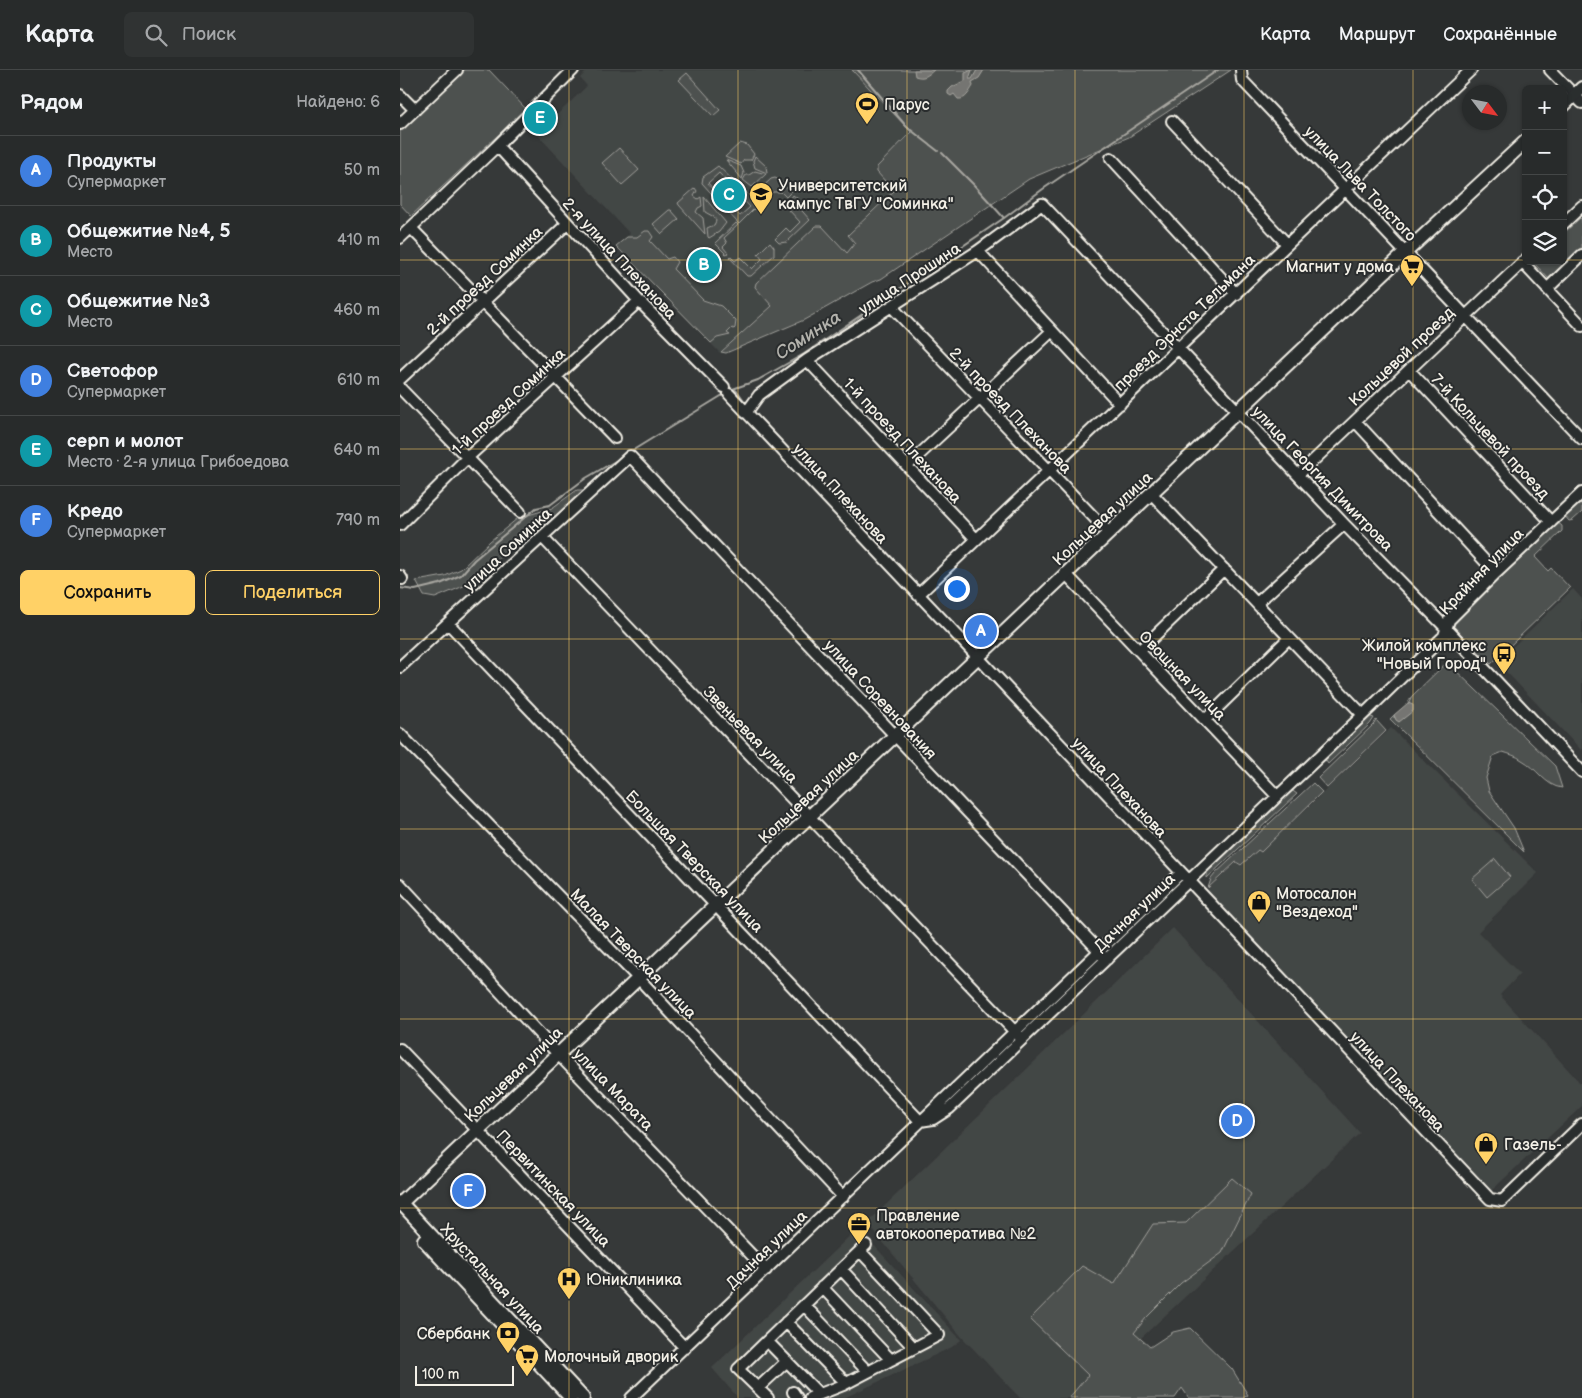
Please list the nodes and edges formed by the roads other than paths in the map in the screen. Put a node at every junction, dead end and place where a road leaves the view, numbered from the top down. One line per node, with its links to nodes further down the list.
1 (457, 70): 9 (street)
2 (573, 70): 13 (street)
3 (1471, 70): 15 (street, проезд Эрнста Тельмана)
4 (1550, 70): 7 (street)
5 (1241, 75): 15 (street, улица Льва Толстого)
6 (400, 95): 9 (street)
7 (1580, 96): 8 (main road)
8 (1567, 104)
9 (415, 110): 11 (street)
10 (1172, 120): 22 (street)
11 (400, 124)
12 (1522, 145): 24 (main road, Кольцевая улица)
13 (496, 147): 19 (street, 2-я улица Плеханова); 20 (street)
14 (1111, 158): 29 (street)
15 (1346, 189): 22 (street, проезд Эрнста Тельмана); 24 (street, улица Льва Толстого)
16 (1042, 204): 23 (street, улица Прошина); 36 (street, улица Георгия Димитрова)
17 (1581, 210): 18 (street)
18 (1567, 221)
19 (567, 224): 30 (street, 2-я улица Плеханова); 31 (street, 2-й проезд Соминка)
20 (411, 228): 21 (street); 31 (street)
21 (400, 238)
22 (1287, 244): 29 (street, проезд Эрнста Тельмана)
23 (978, 251): 32 (street, улица Прошина); 35 (street)
24 (1406, 252): 33 (street, улица Льва Толстого); 45 (main road, Кольцевая улица)
25 (1582, 256): 28 (street)
26 (1522, 263): 33 (street, Кольцевой проезд)
27 (1527, 265): 28 (street)
28 (1547, 289): 34 (street)
29 (1236, 294): 36 (street, проезд Эрнста Тельмана)
30 (638, 301): 39 (street, 1-й проезд Соминка); 42 (street, 2-я улица Плеханова)
31 (483, 302): 39 (street); 40 (street, 2-й проезд Соминка)
32 (892, 306): 37 (street, улица Прошина); 43 (street, 2-й проезд Плеханова)
33 (1465, 317): 38 (street, Кольцевой проезд); 49 (street, улица Льва Толстого)
34 (1582, 326)
35 (1052, 331): 43 (street); 44 (street)
36 (1178, 348): 44 (street, проезд Эрнста Тельмана); 45 (street, улица Георгия Димитрова)
37 (807, 360): 46 (street, улица Прошина); 52 (street, 1-й проезд Плеханова)
38 (1408, 370): 47 (street, Кольцевой проезд); 58 (street, 7-й Кольцевой проезд)
39 (556, 377): 48 (street); 50 (street, 1-й проезд Соминка)
40 (400, 379)
41 (400, 388): 50 (street)
42 (726, 391): 46 (street, улица Плеханова)
43 (980, 399): 52 (street); 53 (street, 2-й проезд Плеханова)
44 (1120, 404): 53 (street, проезд Эрнста Тельмана)
45 (1238, 411): 54 (street, улица Георгия Димитрова); 56 (main road, Кольцевая улица)
46 (746, 413): 67 (street, улица Плеханова)
47 (1355, 421): 54 (street, Кольцевой проезд); 65 (street)
48 (614, 438)
49 (1582, 439)
50 (467, 458): 57 (street); 60 (street, 1-й проезд Соминка)
51 (633, 460): 62 (street, улица Соминка); 78 (street, улица Соревнования)
52 (907, 466): 63 (street, 1-й проезд Плеханова)
53 (1049, 471): 61 (street, 2-й проезд Плеханова); 63 (street, проезд Эрнста Тельмана)
54 (1298, 475): 59 (street, улица Георгия Димитрова)
55 (1582, 493): 58 (street, Крайняя улица)
56 (1152, 494): 61 (main road, Кольцевая улица); 64 (street)
57 (520, 512)
58 (1551, 522): 65 (street, Крайняя улица)
59 (1344, 524): 68 (street); 70 (street, улица Георгия Димитрова)
60 (400, 525)
61 (1109, 533): 66 (main road, Кольцевая улица)
62 (542, 537): 69 (street, улица Соминка); 81 (street, Звеньевая улица)
63 (976, 539): 67 (street, проезд Эрнста Тельмана)
64 (1224, 569): 68 (street); 72 (street)
65 (1496, 573): 70 (street, Крайняя улица)
66 (1066, 574): 72 (street, Овощная улица); 73 (main road, Кольцевая улица)
67 (918, 595): 73 (street, улица Плеханова)
68 (1257, 603): 71 (street)
69 (448, 623): 74 (street, улица Соминка); 84 (street, Большая Тверская улица)
70 (1446, 628): 75 (street, Крайняя улица); 79 (street, улица Георгия Димитрова)
71 (1289, 638): 75 (street); 76 (street)
72 (1139, 651): 76 (street, Овощная улица)
73 (978, 658): 78 (main road, Кольцевая улица); 82 (street, улица Плеханова)
74 (400, 666)
75 (1363, 715): 80 (street, Дачная улица)
76 (1205, 720): 80 (street, Овощная улица)
77 (400, 734): 87 (street, Малая Тверская улица)
78 (895, 736): 81 (main road, Кольцевая улица); 85 (street, улица Соревнования)
79 (1582, 772)
80 (1277, 796): 82 (street, Дачная улица)
81 (809, 817): 84 (main road, Кольцевая улица); 88 (street, Звеньевая улица)
82 (1185, 877): 85 (street, Дачная улица); 86 (street, Дачная улица); 92 (street, улица Плеханова)
83 (400, 884): 90 (street, улица Марата)
84 (716, 906): 87 (main road, Кольцевая улица); 91 (street, Большая Тверская улица)
85 (1099, 951): 86 (street, улица Соревнования); 88 (street, Дачная улица)
86 (1107, 959): 88 (street, Дачная улица)
87 (638, 979): 90 (main road, Кольцевая улица); 94 (street, Малая Тверская улица)
88 (1018, 1035): 91 (street, Дачная улица)
89 (400, 1049): 93 (street, Первитинская улица)
90 (558, 1054): 93 (main road, Кольцевая улица); 97 (street, улица Марата)
91 (920, 1121): 94 (street, Дачная улица)
92 (1582, 1124)
93 (478, 1130): 95 (main road, Кольцевая улица); 102 (street, Первитинская улица)
94 (843, 1197): 97 (street, Дачная улица)
95 (400, 1206): 110 (main road, Хрустальная улица); 111 (main road, Хрустальная улица)
96 (841, 1269): 98 (street); 103 (street); 103 (street)
97 (766, 1270): 102 (street, Дачная улица)
98 (822, 1287): 99 (street); 104 (street)
99 (804, 1304): 100 (street); 106 (street)
100 (786, 1322): 101 (street); 107 (street)
101 (767, 1341): 105 (street); 108 (street)
102 (685, 1348): 112 (street, Дачная улица)
103 (914, 1348): 104 (street)
104 (891, 1360): 106 (street)
105 (787, 1361): 108 (street); 109 (street)
106 (868, 1372): 107 (street)
107 (846, 1383): 109 (street)
108 (758, 1388): 113 (street)
109 (814, 1396)
110 (571, 1398)
111 (583, 1398)
112 (631, 1398)
113 (768, 1398)

